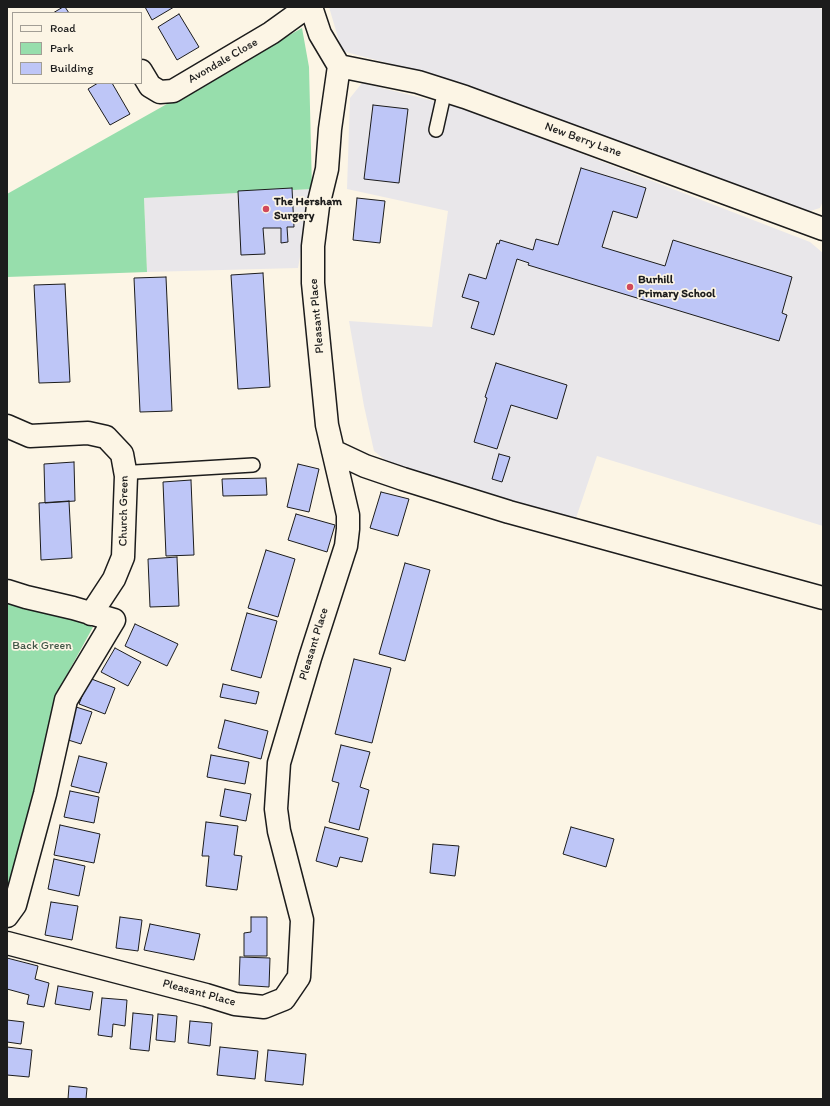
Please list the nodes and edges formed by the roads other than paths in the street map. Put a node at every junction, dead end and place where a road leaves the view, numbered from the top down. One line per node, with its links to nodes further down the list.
1 (307, 7): 4 (street, Avondale Close)
2 (311, 7): 3 (street)
3 (339, 66): 5 (street, New Berry Lane); 9 (street, Pleasant Place)
4 (142, 73)
5 (445, 90): 6 (lane); 7 (street, New Berry Lane)
6 (436, 130)
7 (823, 229)
8 (7, 426): 11 (street, Church Green)
9 (333, 451): 13 (street); 16 (street, Pleasant Place)
10 (253, 465): 11 (lane)
11 (126, 476): 14 (street, Church Green)
12 (7, 591): 14 (street)
13 (823, 598)
14 (91, 614): 15 (street)
15 (7, 916)
16 (7, 943)

